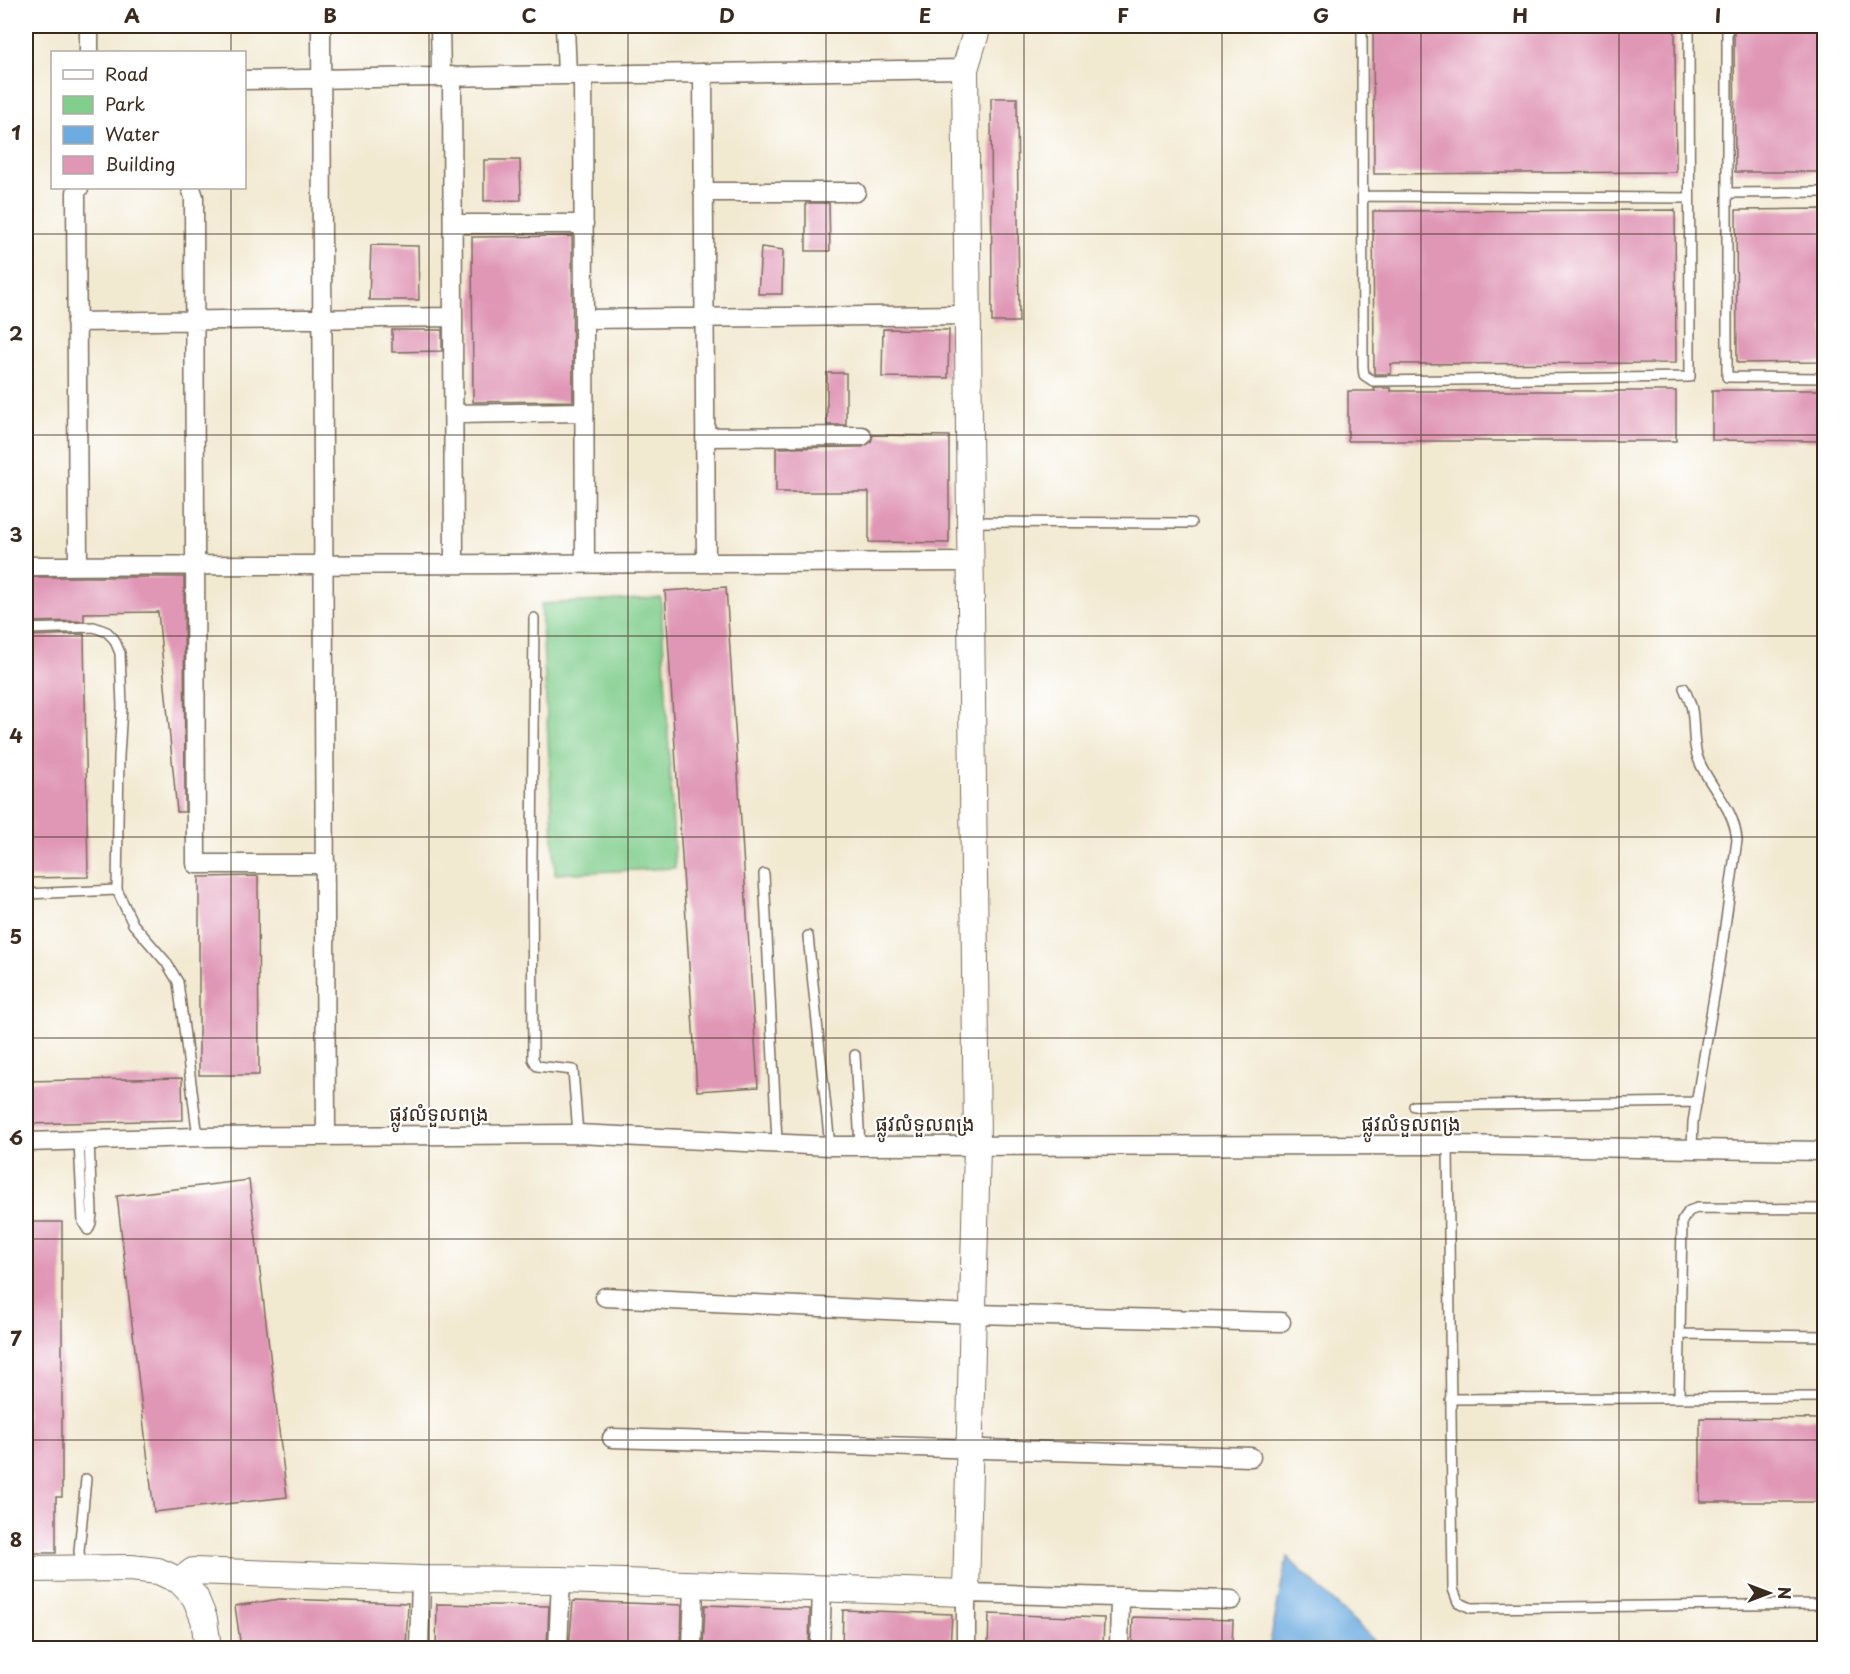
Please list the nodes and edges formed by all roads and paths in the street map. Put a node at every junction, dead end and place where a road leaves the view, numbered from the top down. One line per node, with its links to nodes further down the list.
1 (89, 26): 9 (street)
2 (321, 26): 14 (street)
3 (440, 26): 13 (street)
4 (566, 26): 12 (street)
5 (978, 26): 10 (street)
6 (1362, 26): 22 (lane)
7 (1689, 26): 23 (lane)
8 (1727, 26): 21 (lane)
9 (89, 51)
10 (966, 69): 11 (street); 26 (street)
11 (703, 73): 12 (street); 18 (street)
12 (575, 75): 13 (street); 25 (street)
13 (447, 76): 14 (street); 24 (street)
14 (321, 78): 15 (street); 29 (street)
15 (246, 80)
16 (78, 189): 32 (street)
17 (191, 189): 31 (street)
18 (703, 192): 19 (street); 28 (street)
19 (856, 192)
20 (1824, 192): 21 (lane)
21 (1727, 193): 33 (lane)
22 (1363, 196): 23 (lane); 23 (lane)
23 (1689, 198)
24 (453, 224): 25 (street); 27 (street)
25 (584, 224): 30 (street)
26 (968, 315): 28 (street); 38 (street)
27 (453, 317): 29 (street); 35 (street)
28 (704, 318): 30 (street); 37 (street)
29 (322, 319): 31 (street); 44 (street)
30 (584, 319): 34 (street)
31 (194, 321): 32 (street); 47 (street)
32 (76, 322): 46 (street)
33 (1824, 378)
34 (584, 412): 35 (street); 42 (street)
35 (454, 414): 43 (street)
36 (862, 436): 37 (street)
37 (705, 437): 40 (street)
38 (971, 522): 39 (lane); 41 (street)
39 (1191, 523)
40 (706, 562): 41 (street); 42 (street)
41 (971, 562): 65 (street)
42 (585, 563): 43 (street)
43 (454, 564): 44 (street)
44 (324, 565): 47 (street); 51 (street)
45 (26, 566): 46 (street)
46 (78, 566): 47 (street)
47 (195, 566): 51 (street)
48 (534, 618): 59 (lane)
49 (26, 630): 53 (lane)
50 (1684, 688): 57 (lane)
51 (326, 864): 60 (street)
52 (764, 874): 64 (lane)
53 (117, 890): 54 (lane); 61 (lane)
54 (26, 894)
55 (808, 936): 67 (lane)
56 (855, 1055): 68 (lane)
57 (1697, 1102): 58 (lane); 69 (lane)
58 (1414, 1106)
59 (578, 1134): 60 (street, ផ្លូវលំទួលពង្រ); 64 (street, ផ្លូវលំទួលពង្រ)
60 (326, 1136): 61 (street, ផ្លូវលំទួលពង្រ)
61 (198, 1137): 62 (street, ផ្លូវលំទួលពង្រ)
62 (84, 1141): 62 (lane); 63 (street, ផ្លូវលំទួលពង្រ)
63 (26, 1142)
64 (777, 1142): 67 (street, ផ្លូវលំទួលពង្រ)
65 (977, 1145): 66 (street, ផ្លូវលំទួលពង្រ); 68 (street, ផ្លូវលំទួលពង្រ); 73 (street)
66 (1448, 1145): 69 (street, ផ្លូវលំទួលពង្រ); 79 (lane)
67 (830, 1146): 68 (street, ផ្លូវលំទួលពង្រ)
68 (860, 1146)
69 (1692, 1149): 70 (street, ផ្លូវលំទួលពង្រ)
70 (1824, 1151)
71 (1824, 1209): 75 (lane)
72 (605, 1297): 73 (street)
73 (973, 1314): 74 (street); 81 (street)
74 (1281, 1322)
75 (1680, 1334): 76 (lane); 77 (lane)
76 (1824, 1336)
77 (1679, 1397): 78 (lane); 79 (lane)
78 (1824, 1397)
79 (1450, 1399): 94 (lane)
80 (612, 1438): 81 (street)
81 (970, 1449): 82 (street); 91 (street)
82 (1251, 1458)
83 (86, 1479): 85 (lane)
84 (26, 1569): 85 (street)
85 (81, 1569): 88 (street)
86 (421, 1579): 87 (street); 88 (street); 96 (street)
87 (561, 1580): 89 (street); 97 (street)
88 (180, 1581): 95 (street)
89 (694, 1585): 90 (street); 98 (street)
90 (822, 1589): 91 (street); 99 (street)
91 (966, 1593): 92 (street); 100 (street)
92 (1120, 1597): 93 (street); 101 (street)
93 (1232, 1600)
94 (1824, 1604)
95 (208, 1648)
96 (419, 1648)
97 (558, 1648)
98 (692, 1648)
99 (820, 1648)
100 (966, 1648)
101 (1119, 1648)

